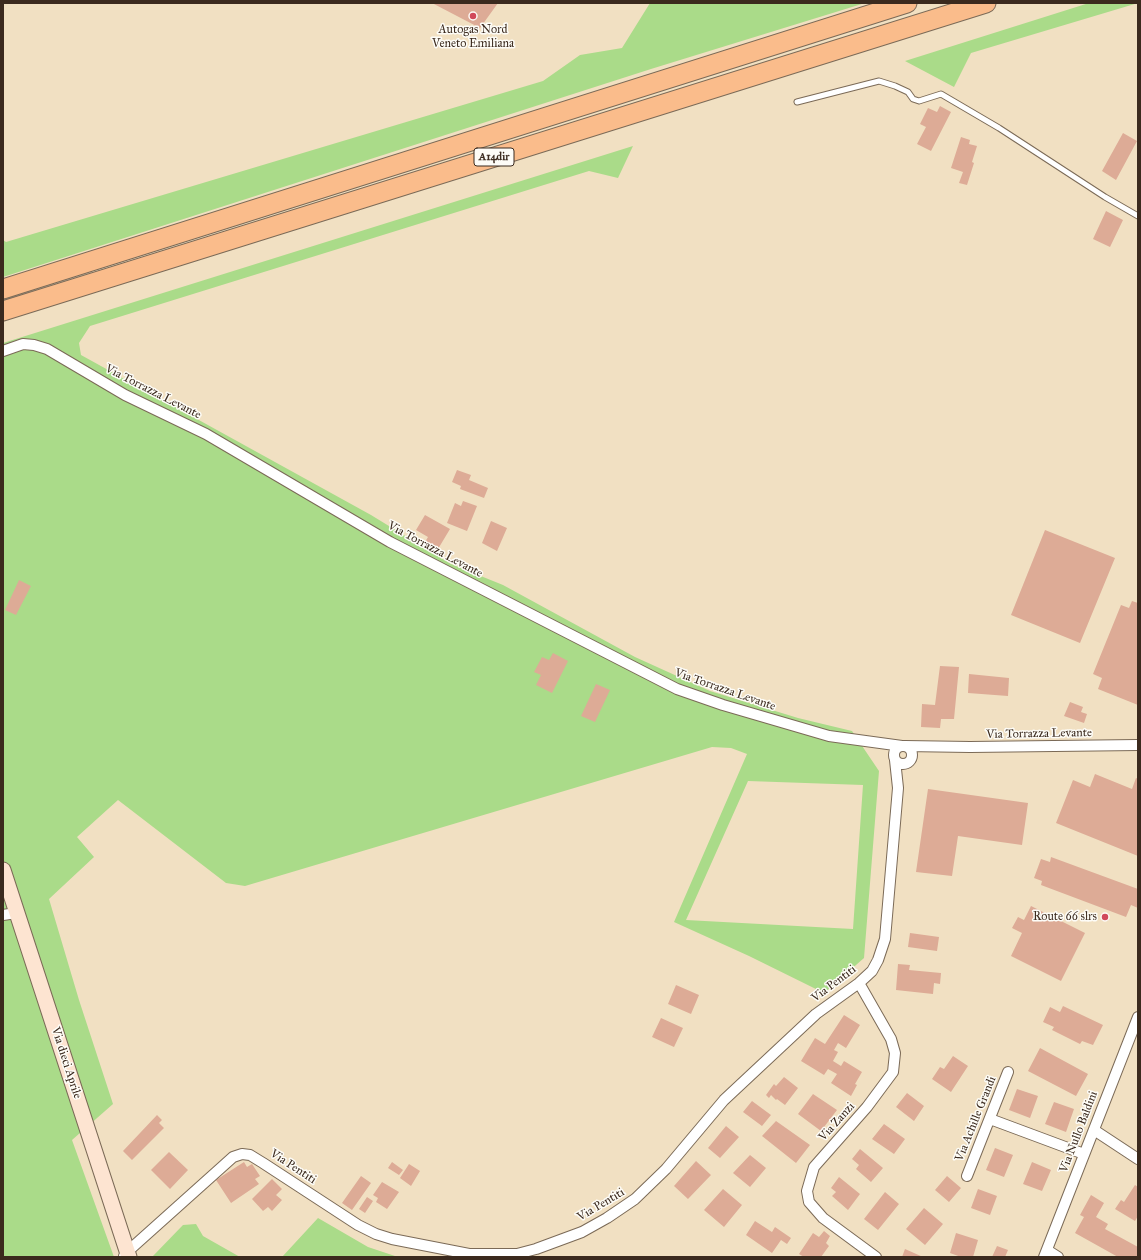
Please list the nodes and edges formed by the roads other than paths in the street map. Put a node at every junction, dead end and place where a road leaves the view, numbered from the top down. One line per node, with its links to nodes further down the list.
1 (908, 3): 5 (highway, A14dir)
2 (986, 3): 6 (highway, A14dir)
3 (797, 102): 4 (lane)
4 (1138, 216)
5 (3, 289)
6 (3, 311)
7 (3, 351): 8 (street, Via Torrazza Levante)
8 (874, 743): 10 (street, Via Torrazza Levante); 12 (street, Via Torrazza Levante)
9 (1138, 745): 11 (street, Via Torrazza Levante)
10 (904, 746): 11 (street, Via Torrazza Levante); 12 (street); 13 (street)
11 (940, 747): 13 (street, Via Torrazza Levante)
12 (895, 759): 13 (street); 14 (street, Via Pentiti)
13 (909, 761): 14 (street, Via Pentiti)
14 (898, 788): 17 (street, Via Pentiti)
15 (3, 870): 16 (main road, Via dieci Aprile)
16 (10, 914): 27 (main road, Via dieci Aprile)
17 (859, 983): 25 (street, Via Pentiti); 28 (street, Via Zanzi)
18 (1138, 1017): 21 (street, Via Nullo Baldini)
19 (1008, 1072): 20 (street, Via Achille Grandi)
20 (990, 1118): 22 (street); 24 (street, Via Achille Grandi)
21 (1094, 1130): 22 (street, Via Nullo Baldini); 23 (street)
22 (1084, 1154): 26 (street, Via Nullo Baldini)
23 (1138, 1159)
24 (967, 1176)
25 (538, 1253): 27 (street, Via Pentiti)
26 (1046, 1254): 29 (street)
27 (127, 1255)
28 (876, 1257)
29 (1058, 1257)

